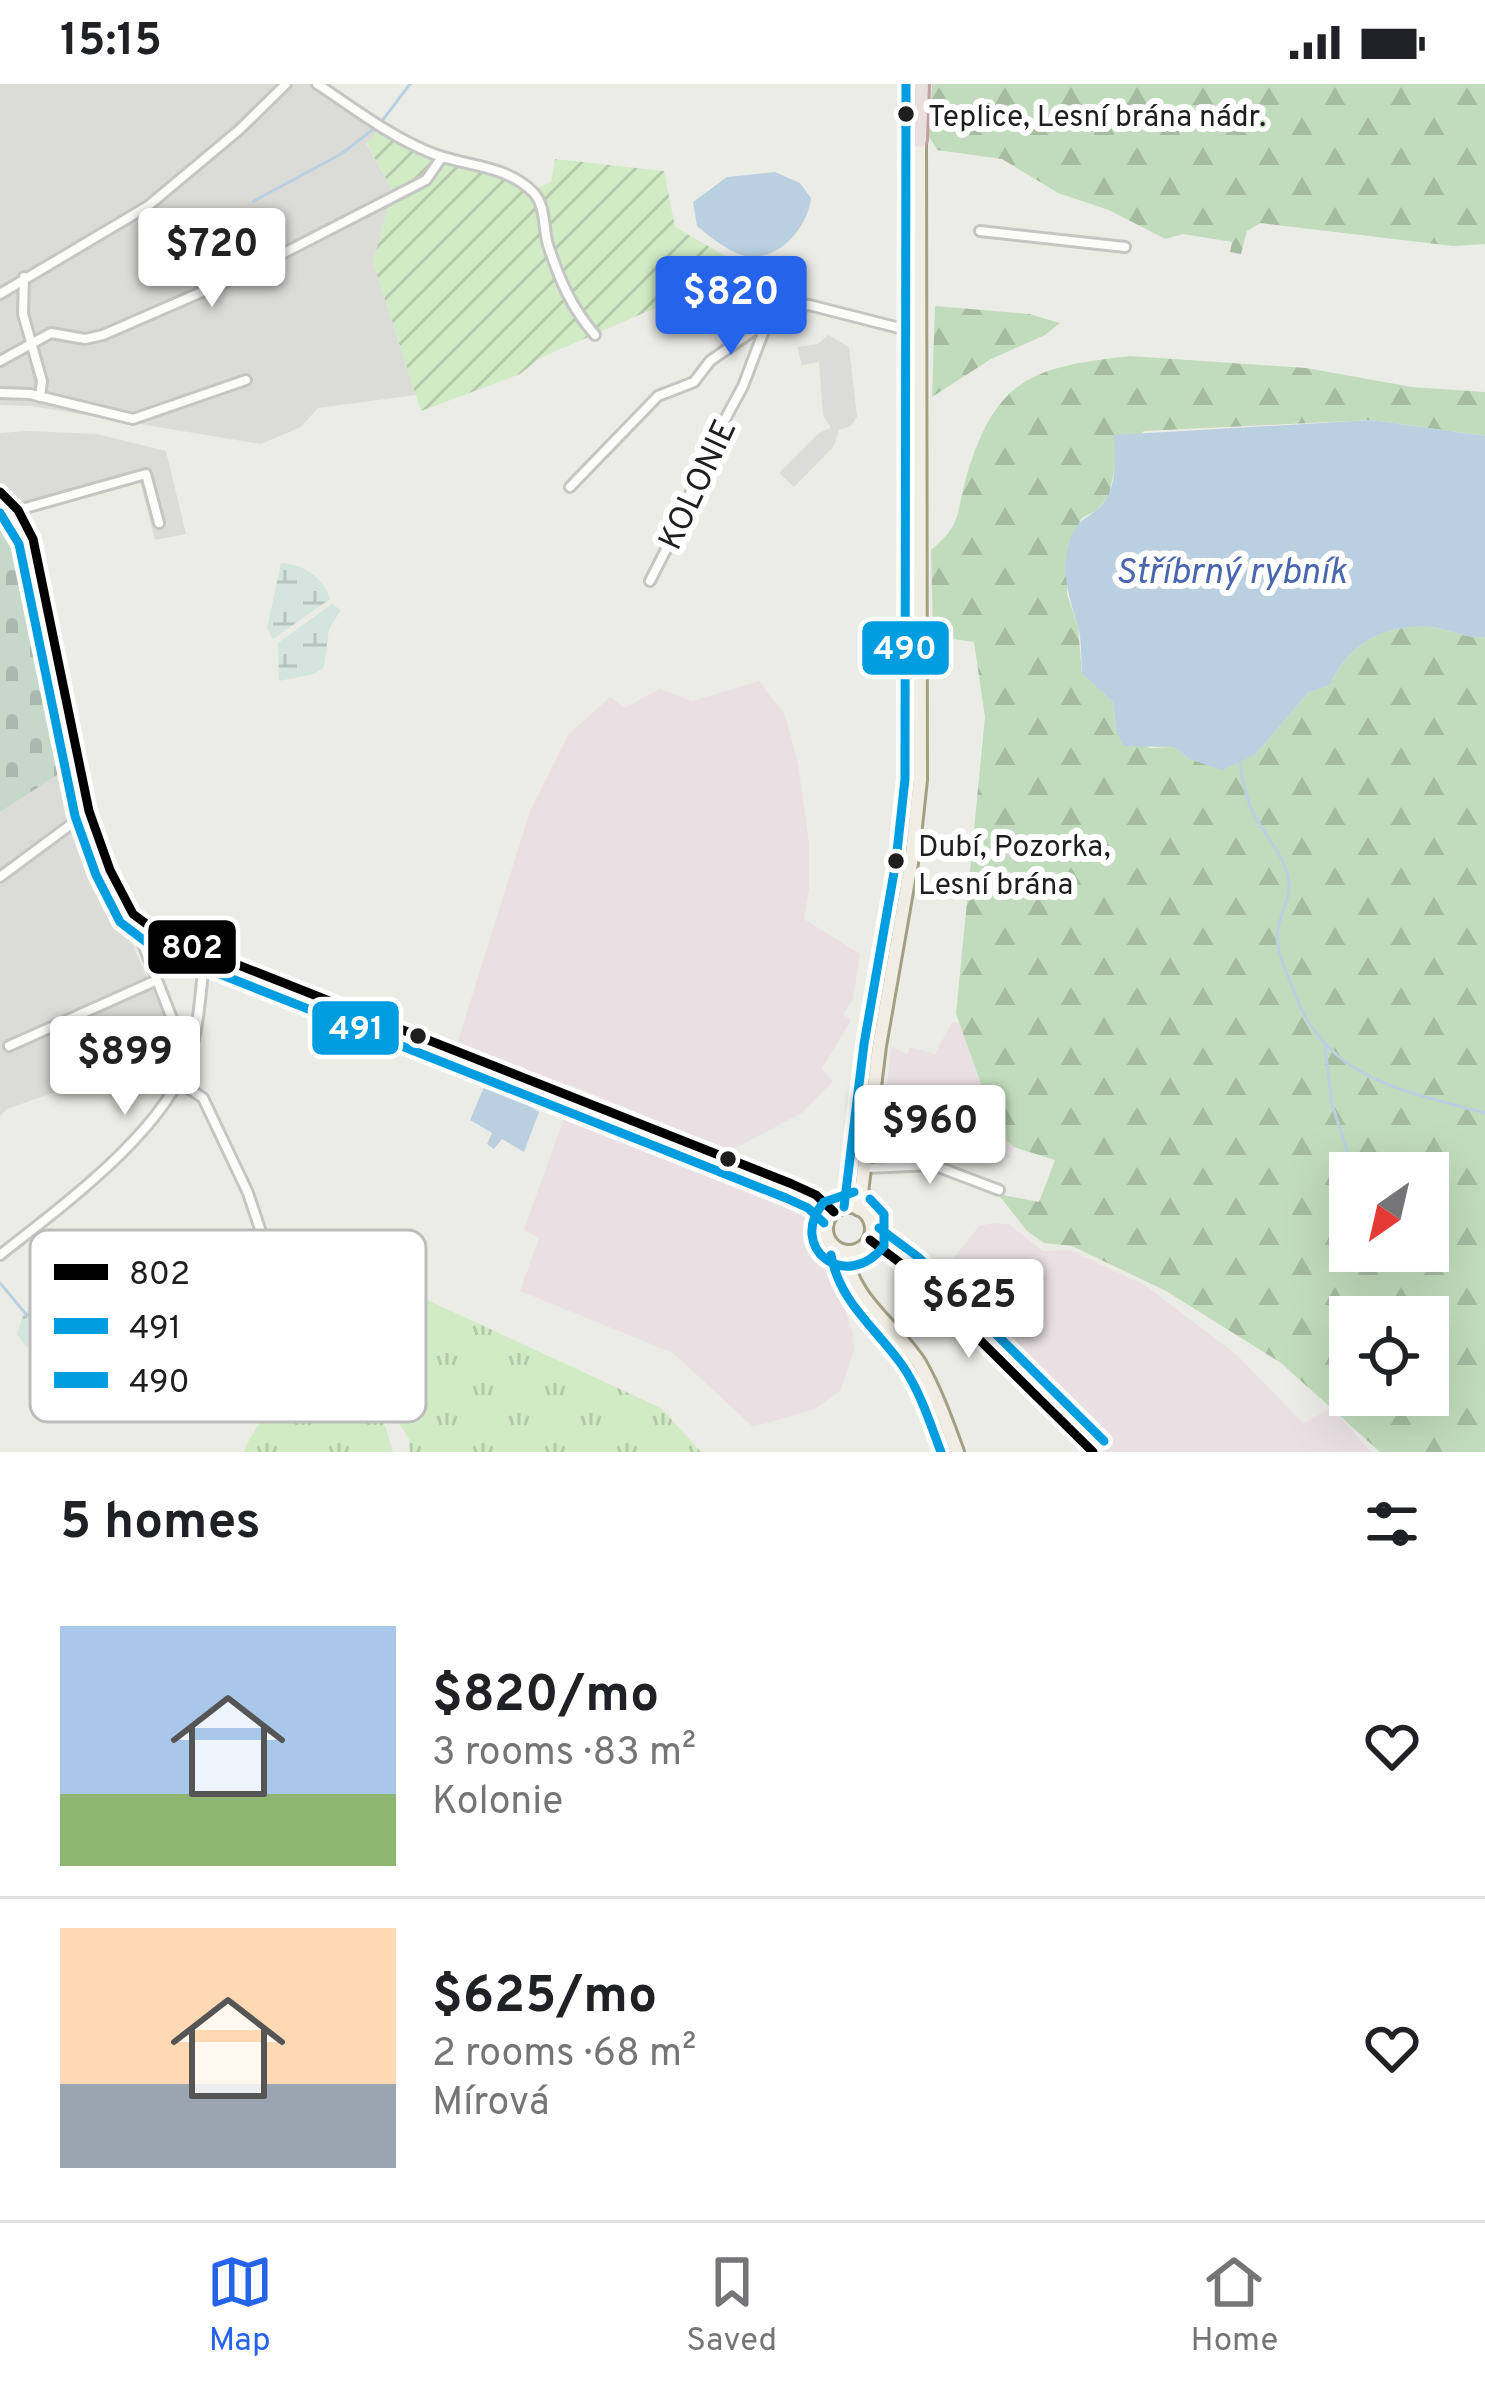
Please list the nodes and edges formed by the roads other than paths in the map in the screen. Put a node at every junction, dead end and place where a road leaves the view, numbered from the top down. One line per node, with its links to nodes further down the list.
1 (286, 84): 8 (street)
2 (317, 84): 5 (street)
3 (919, 84): 4 (highway)
4 (919, 140): 11 (main road)
5 (442, 157): 12 (street); 13 (street)
6 (980, 231): 7 (street)
7 (1125, 247)
8 (24, 277): 9 (street); 13 (street)
9 (0, 294)
10 (768, 320): 11 (street, KOLONIE); 18 (street, KOLONIE); 22 (street, KOLONIE)
11 (920, 333): 31 (main road)
12 (596, 335)
13 (32, 344): 14 (street); 17 (street)
14 (0, 361)
15 (246, 380): 17 (street)
16 (0, 392): 17 (street)
17 (40, 397)
18 (570, 487)
19 (0, 492): 20 (street)
20 (18, 510): 21 (street); 23 (street)
21 (159, 523)
22 (650, 581)
23 (89, 811): 24 (street); 25 (street)
24 (0, 877)
25 (144, 924): 26 (street); 27 (street)
26 (205, 952): 30 (street); 34 (street)
27 (157, 980): 28 (street); 29 (street)
28 (178, 1034)
29 (8, 1046)
30 (179, 1082): 35 (street); 38 (street)
31 (866, 1168): 32 (street); 33 (main road)
32 (999, 1190)
33 (859, 1209): 34 (main road); 36 (main road)
34 (834, 1212): 37 (main road)
35 (260, 1230)
36 (870, 1240): 37 (main road); 40 (street)
37 (846, 1252): 39 (main road)
38 (0, 1255)
39 (957, 1452)
40 (1093, 1452)

